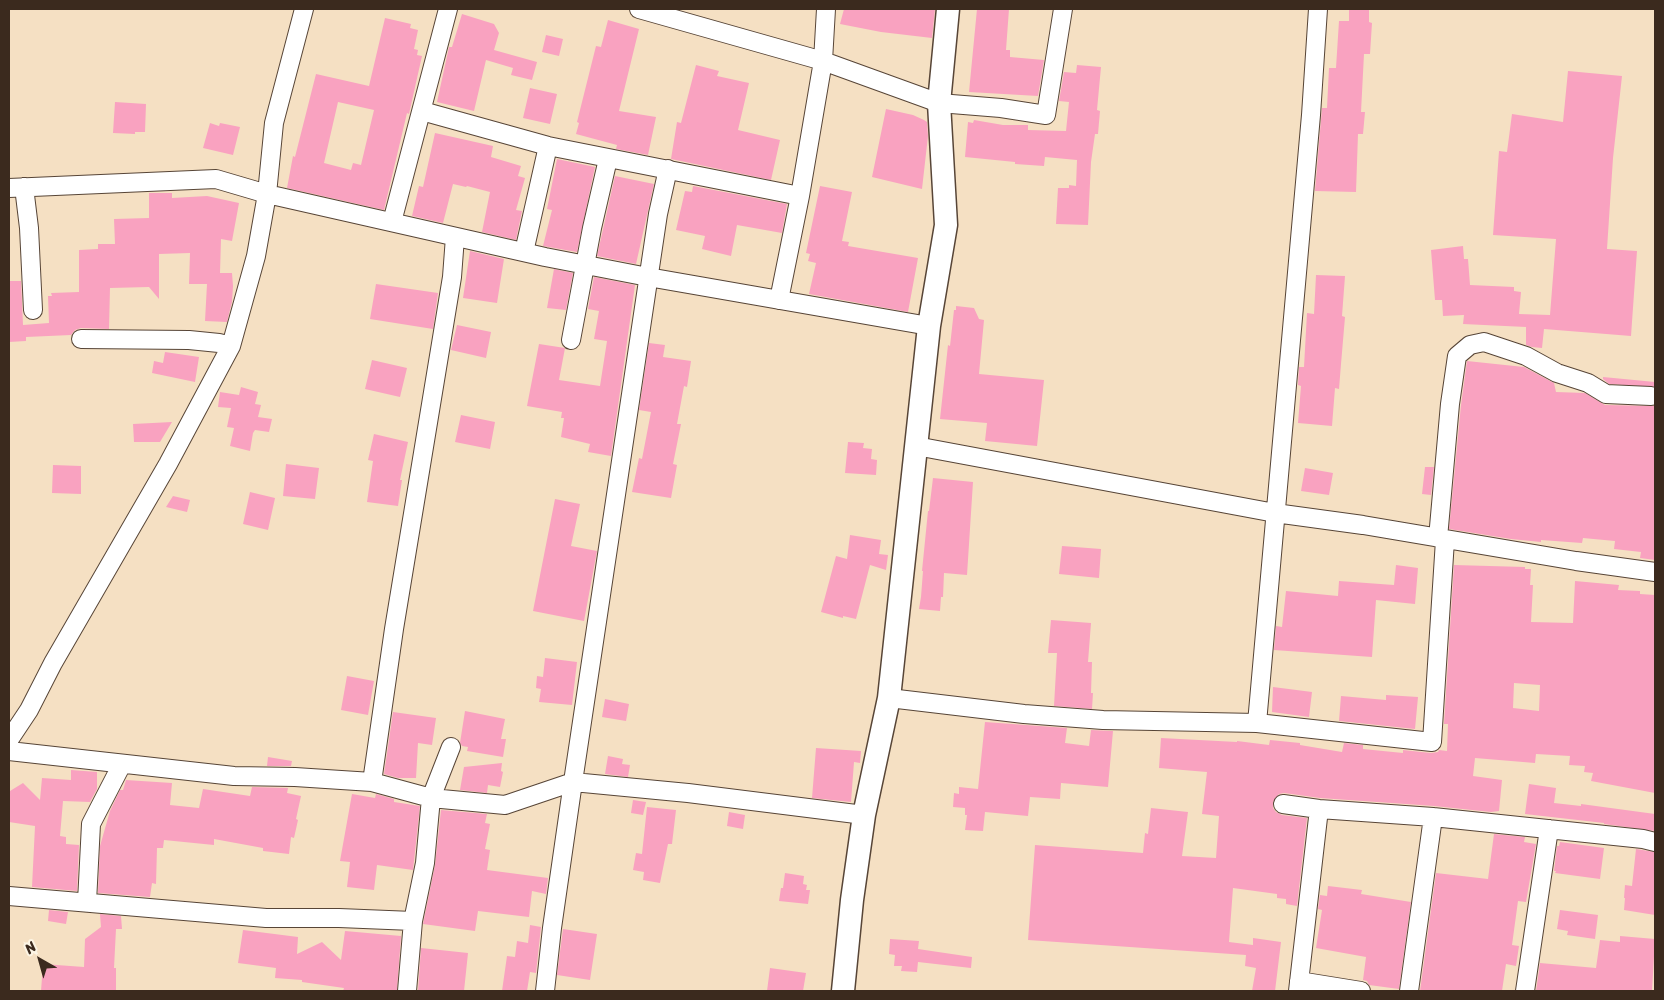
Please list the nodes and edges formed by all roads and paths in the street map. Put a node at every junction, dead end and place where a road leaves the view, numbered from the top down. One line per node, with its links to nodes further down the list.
1 (304, 9): 15 (street)
2 (448, 9): 10 (street)
3 (639, 9): 8 (street)
4 (826, 9): 8 (street)
5 (948, 9): 9 (street)
6 (1063, 9): 9 (street)
7 (1318, 9): 30 (street)
8 (823, 61): 9 (street); 16 (street)
9 (939, 103): 24 (street)
10 (422, 111): 11 (street); 17 (street)
11 (548, 146): 12 (street); 19 (street)
12 (608, 159): 13 (street); 20 (street)
13 (668, 169): 16 (street); 21 (street)
14 (16, 187): 15 (street); 23 (street)
15 (267, 194): 17 (street); 27 (street)
16 (800, 196): 22 (street)
17 (392, 222): 18 (street)
18 (455, 237): 19 (street); 39 (street)
19 (524, 252): 20 (street)
20 (584, 265): 21 (street); 26 (street)
21 (648, 277): 22 (street); 40 (street)
22 (780, 300): 24 (street)
23 (33, 310)
24 (929, 326): 29 (street)
25 (82, 338): 27 (street)
26 (571, 340)
27 (231, 346): 35 (street)
28 (1651, 396): 31 (street)
29 (916, 446): 30 (street); 33 (street)
30 (1275, 513): 31 (street); 34 (street)
31 (1442, 539): 32 (street); 34 (street)
32 (1655, 572)
33 (889, 698): 34 (street); 44 (street)
34 (1257, 723)
35 (9, 740)
36 (451, 746): 41 (street)
37 (9, 751): 38 (street)
38 (122, 764): 39 (street); 49 (street)
39 (372, 782): 41 (street)
40 (573, 782): 41 (street); 44 (street); 53 (street)
41 (431, 798): 50 (street)
42 (1283, 804): 43 (street)
43 (1320, 809): 45 (street); 51 (street)
44 (864, 815): 54 (street)
45 (1433, 817): 46 (street); 56 (street)
46 (1549, 829): 47 (street); 57 (street)
47 (1655, 842)
48 (9, 896): 49 (street)
49 (87, 902): 50 (street)
50 (413, 922): 52 (street)
51 (1299, 986): 55 (street)
52 (407, 991)
53 (545, 991)
54 (843, 991)
55 (1361, 991)
56 (1410, 991)
57 (1525, 991)

